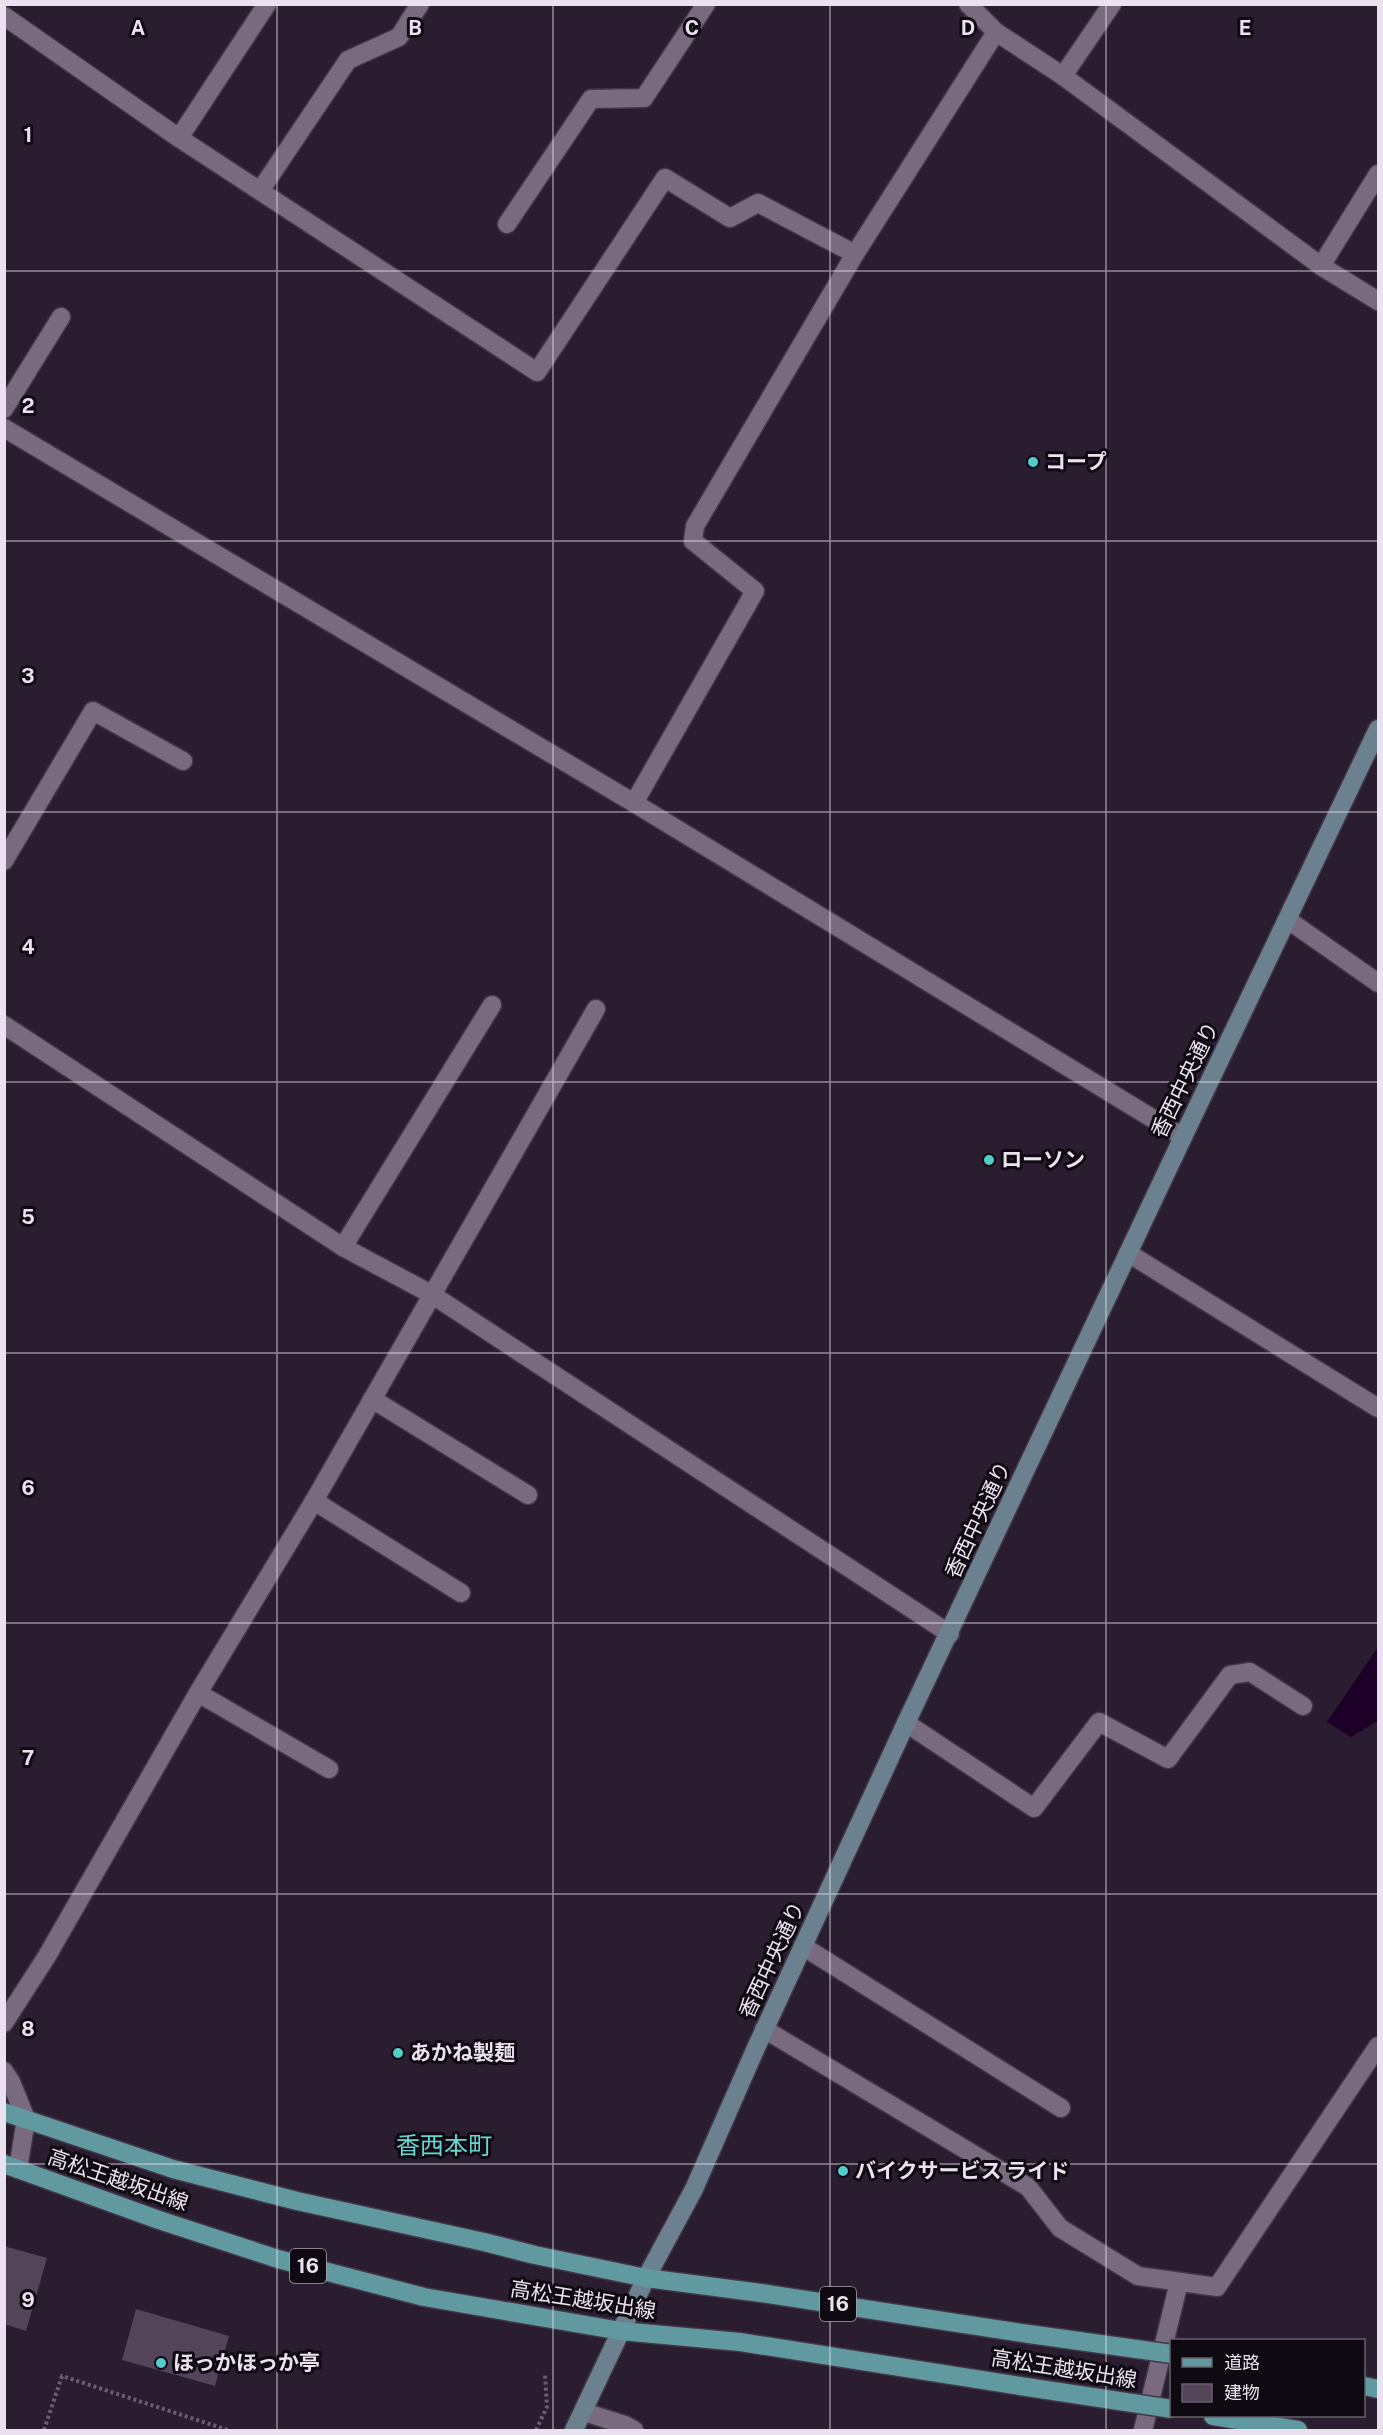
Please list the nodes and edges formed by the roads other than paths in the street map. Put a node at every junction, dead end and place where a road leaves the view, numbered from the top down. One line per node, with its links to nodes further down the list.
1 (267, 4): 9 (street)
2 (420, 4): 11 (street)
3 (706, 4): 12 (street)
4 (1112, 4): 8 (street)
5 (975, 7): 7 (street)
6 (4, 16): 9 (street)
7 (996, 32): 8 (street); 13 (street)
8 (1064, 76): 14 (street)
9 (179, 138): 11 (street)
10 (1378, 174): 14 (street)
11 (260, 190): 13 (street)
12 (507, 224)
13 (855, 254): 21 (street)
14 (1321, 266): 15 (street)
15 (1378, 301)
16 (61, 317): 17 (street)
17 (4, 409)
18 (4, 428): 21 (street)
19 (1378, 729): 23 (street, 香西中央通り)
20 (183, 761): 22 (street)
21 (634, 804): 28 (street)
22 (4, 861)
23 (1288, 920): 24 (street); 28 (street, 香西中央通り)
24 (1378, 983)
25 (492, 1005): 29 (street)
26 (596, 1009): 31 (street)
27 (4, 1025): 29 (street)
28 (1183, 1137): 30 (street, 香西中央通り)
29 (343, 1246): 31 (street)
30 (1128, 1253): 33 (street); 37 (street, 香西中央通り)
31 (431, 1294): 32 (street); 37 (street)
32 (372, 1399): 34 (street); 35 (street)
33 (1378, 1407)
34 (528, 1495)
35 (314, 1501): 36 (street); 38 (street)
36 (461, 1593)
37 (950, 1634): 40 (street, 香西中央通り)
38 (198, 1693): 41 (street); 43 (street)
39 (1303, 1706): 40 (street)
40 (906, 1723): 42 (street, 香西中央通り)
41 (329, 1769)
42 (804, 1947): 44 (street, 香西中央通り); 47 (street)
43 (4, 2023)
44 (764, 2030): 51 (street, 香西中央通り); 52 (street)
45 (1378, 2046): 52 (street)
46 (4, 2071): 49 (street)
47 (1061, 2108)
48 (4, 2112): 49 (main road, 高松王越坂出線 / 16)
49 (26, 2119): 50 (street); 51 (main road, 高松王越坂出線 / 16)
50 (11, 2166): 53 (main road, 高松王越坂出線 / 16)
51 (646, 2278): 53 (street, 香西中央通り); 54 (main road, 高松王越坂出線 / 16, bridge)
52 (1179, 2282): 60 (street)
53 (621, 2331): 55 (main road, 高松王越坂出線 / 16, bridge); 56 (street, 香西中央通り)
54 (1170, 2354)
55 (1170, 2409)
56 (584, 2412): 58 (street, 香西中央通り); 59 (street)
57 (1224, 2417): 61 (main road)
58 (574, 2430)
59 (634, 2430)
60 (1143, 2430)
61 (1298, 2430)

